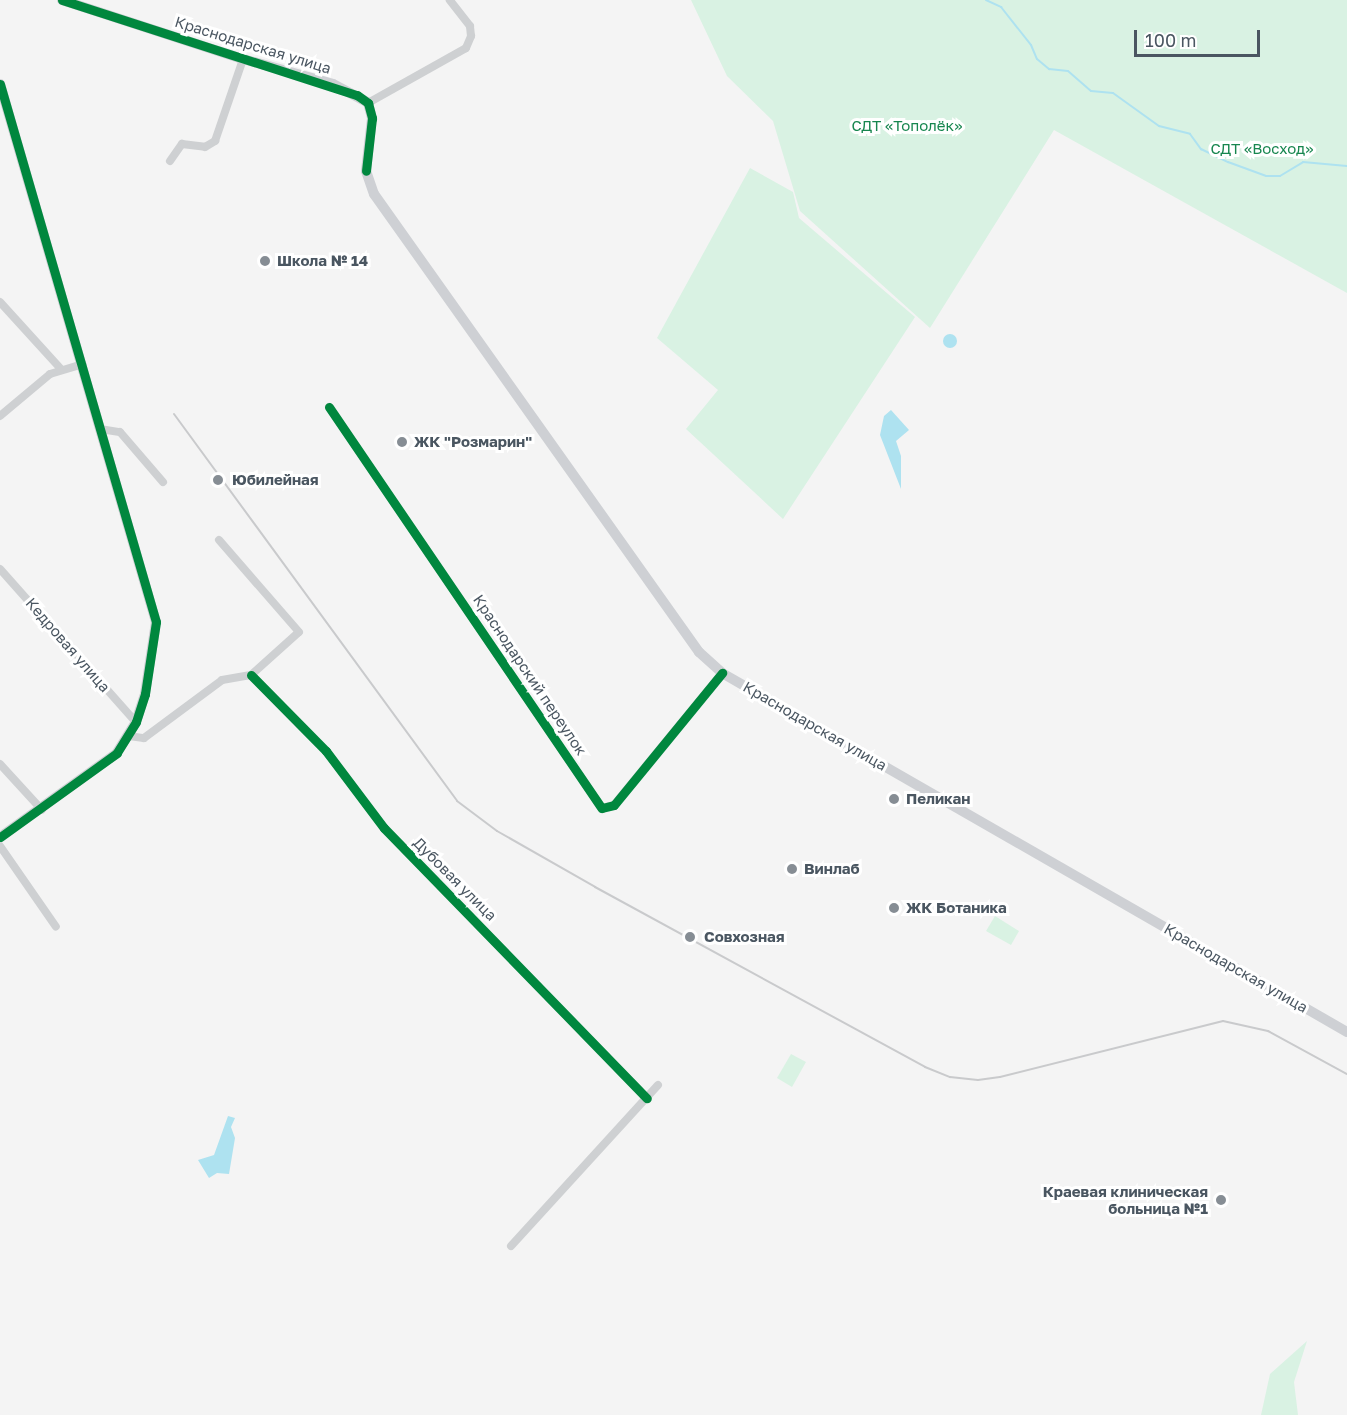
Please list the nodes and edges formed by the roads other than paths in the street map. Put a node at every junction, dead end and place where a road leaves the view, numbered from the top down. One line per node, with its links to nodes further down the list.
1 (62, 0): 3 (main road, Краснодарская улица)
2 (450, 0): 5 (street)
3 (243, 60): 5 (main road, Краснодарская улица); 6 (street)
4 (0, 84): 8 (main road)
5 (368, 103): 16 (main road, Краснодарская улица)
6 (170, 161)
7 (0, 302): 9 (street)
8 (82, 364): 9 (street); 12 (main road)
9 (60, 368): 11 (street)
10 (329, 407): 16 (street, Краснодарский переулок)
11 (0, 416)
12 (100, 429): 13 (street); 18 (main road)
13 (163, 482)
14 (219, 540): 17 (street)
15 (0, 569): 18 (street, Кедровая улица)
16 (722, 673): 25 (main road, Краснодарская улица)
17 (251, 675): 19 (street); 27 (street, Дубовая улица)
18 (136, 722): 19 (main road)
19 (129, 736): 21 (main road)
20 (0, 764): 21 (street)
21 (42, 810): 22 (main road)
22 (0, 837)
23 (0, 846): 24 (street)
24 (56, 927)
25 (1347, 1032)
26 (658, 1085): 27 (street)
27 (647, 1098): 28 (street)
28 (511, 1246)

